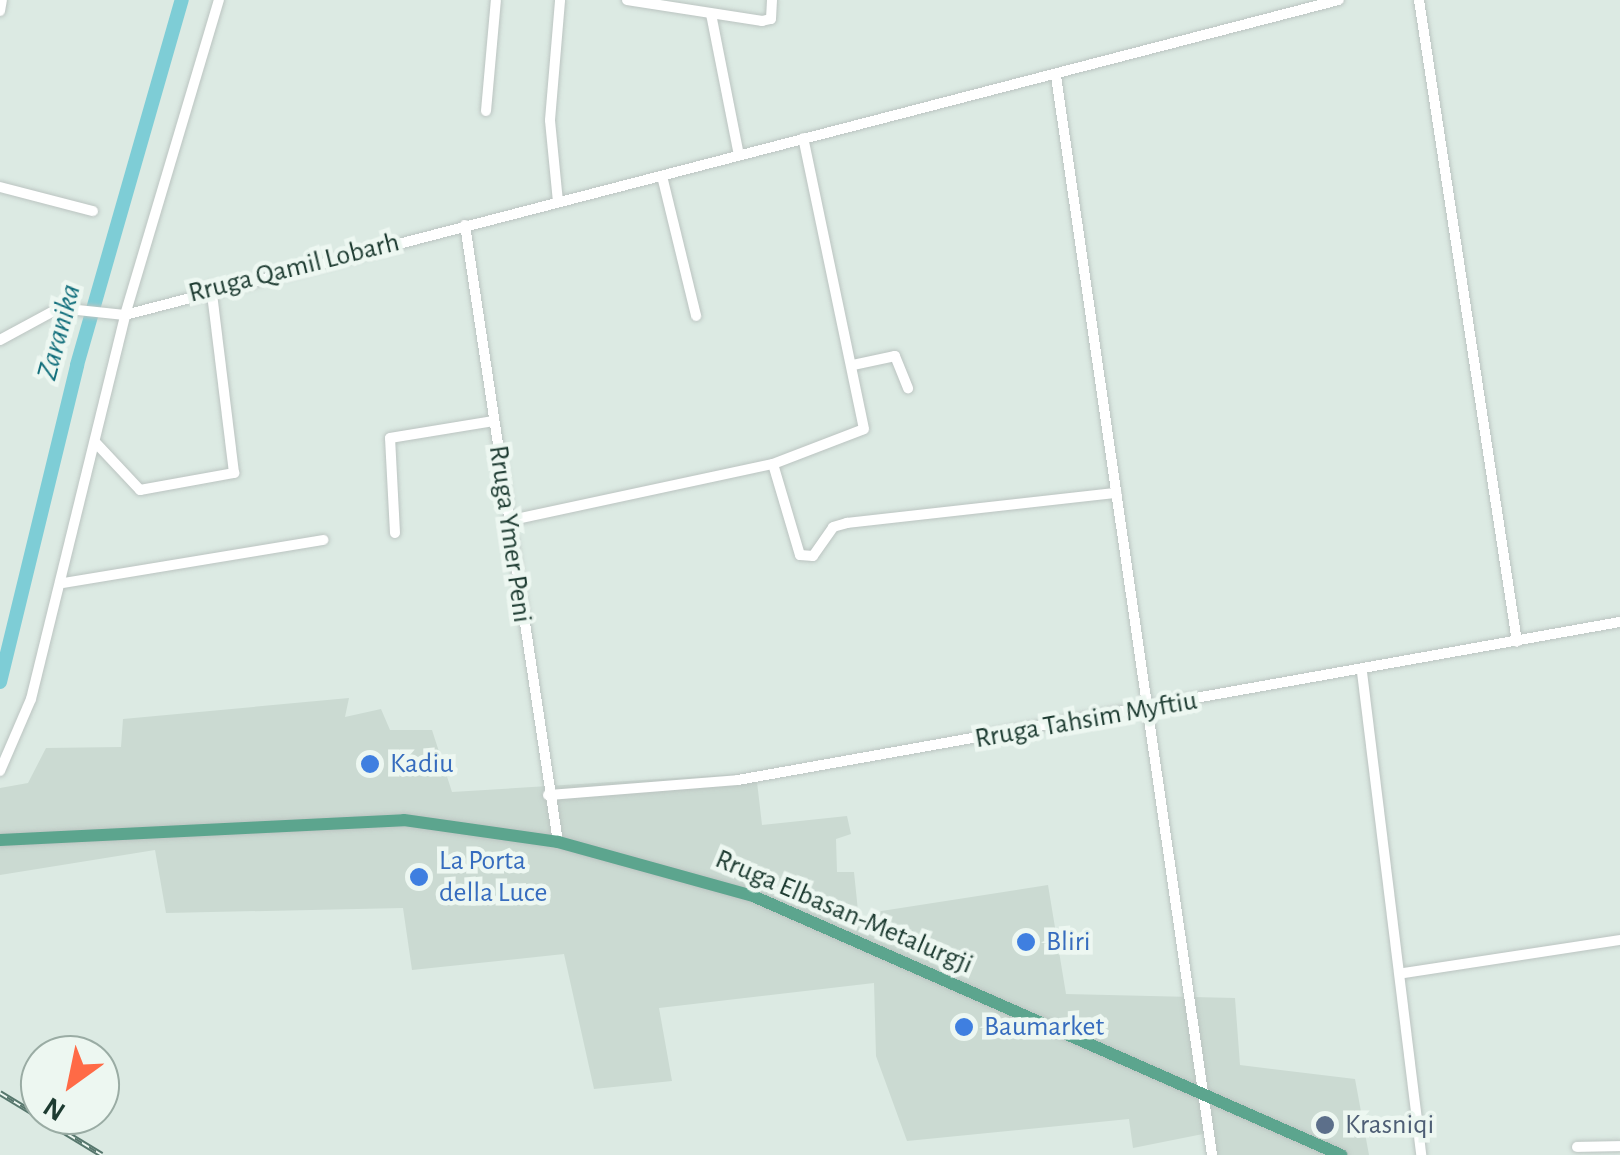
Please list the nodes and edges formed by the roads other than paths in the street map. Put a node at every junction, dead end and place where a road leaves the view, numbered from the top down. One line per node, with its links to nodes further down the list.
1 (2, 0): 10 (street)
2 (220, 0): 22 (street)
3 (496, 0): 13 (street)
4 (560, 0): 18 (street)
5 (627, 0): 11 (street)
6 (772, 0): 11 (street)
7 (1340, 0): 9 (street, Rruga Qamil Lobarh)
8 (1420, 0): 36 (street)
9 (1286, 6): 12 (street, Rruga Qamil Lobarh)
10 (0, 11)
11 (711, 14): 15 (street)
12 (1056, 76): 14 (street, Rruga Qamil Lobarh); 30 (street)
13 (486, 111)
14 (803, 138): 15 (street, Rruga Qamil Lobarh); 25 (street)
15 (739, 155): 16 (street, Rruga Qamil Lobarh)
16 (662, 176): 18 (street, Rruga Qamil Lobarh); 23 (street)
17 (0, 187): 19 (street)
18 (558, 202): 20 (street, Rruga Qamil Lobarh)
19 (94, 211)
20 (464, 225): 21 (street, Rruga Qamil Lobarh); 27 (street, Rruga Ymer Peni)
21 (211, 288): 22 (street, Rruga Qamil Lobarh); 28 (street)
22 (126, 315): 24 (street, Rruga Qamil Lobarh); 28 (street)
23 (696, 316)
24 (0, 340)
25 (853, 365): 26 (street); 29 (street)
26 (908, 389)
27 (494, 421): 31 (street, Rruga Ymer Peni); 32 (street)
28 (95, 442): 34 (street)
29 (773, 464): 30 (street); 31 (street)
30 (1116, 493): 38 (street)
31 (507, 520): 40 (street, Rruga Ymer Peni)
32 (395, 533)
33 (323, 540): 34 (street)
34 (63, 583): 39 (street)
35 (1620, 622): 36 (street, Rruga Tahsim Myftiu)
36 (1517, 642): 37 (street, Rruga Tahsim Myftiu)
37 (1362, 672): 38 (street, Rruga Tahsim Myftiu); 44 (street)
38 (1146, 710): 40 (street, Rruga Tahsim Myftiu); 45 (street)
39 (0, 771)
40 (548, 795): 42 (street, Rruga Ymer Peni)
41 (0, 840): 42 (main road, Rruga Elbasan-Metalurgji)
42 (558, 842): 45 (main road, Rruga Elbasan-Metalurgji)
43 (1620, 940): 44 (street)
44 (1404, 972): 50 (street)
45 (1203, 1094): 48 (street); 49 (main road, Rruga Elbasan-Metalurgji)
46 (1620, 1146): 47 (street)
47 (1577, 1147)
48 (1212, 1155)
49 (1342, 1155)
50 (1421, 1155)

